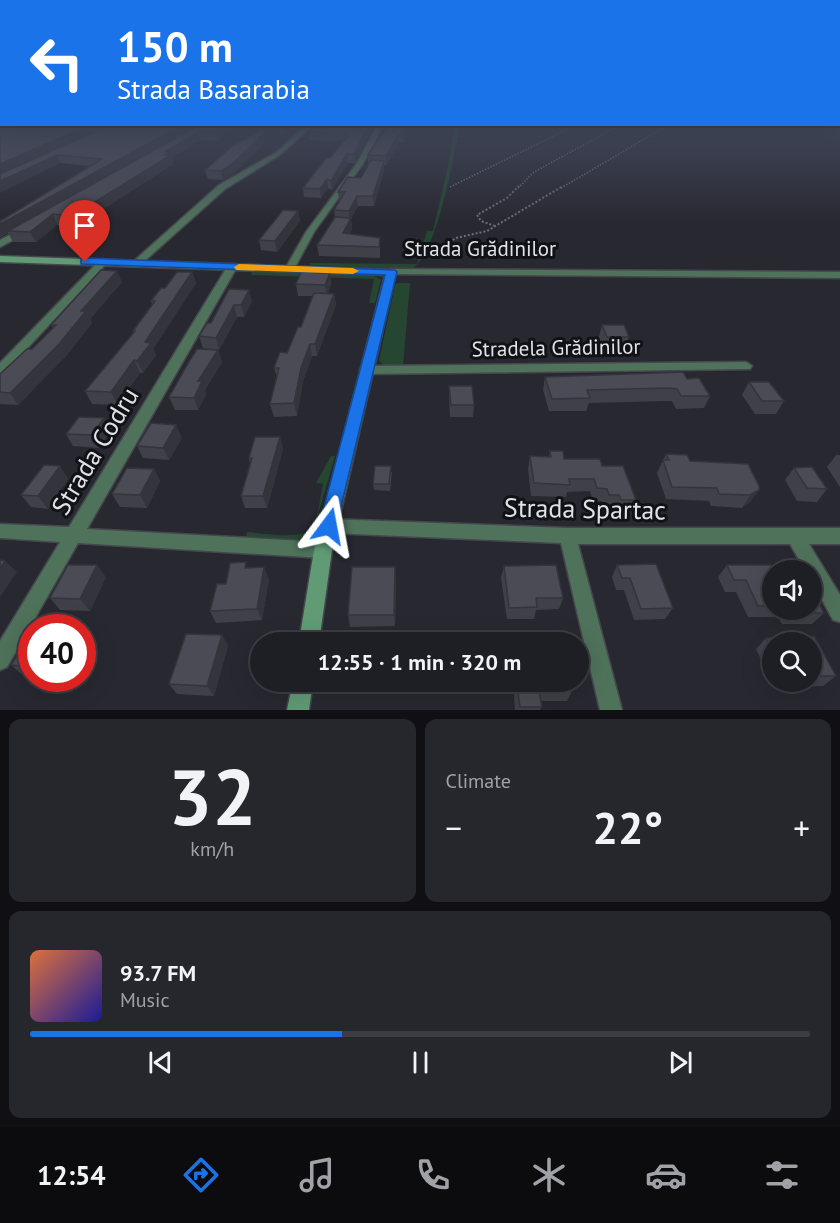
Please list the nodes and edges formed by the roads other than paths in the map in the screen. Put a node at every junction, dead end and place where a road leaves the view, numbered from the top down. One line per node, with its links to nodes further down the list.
1 (275, 155): 7 (street)
2 (364, 155): 9 (street)
3 (28, 228): 4 (street)
4 (0, 244)
5 (0, 259): 6 (street)
6 (103, 262): 7 (street); 13 (street)
7 (137, 263): 8 (street)
8 (232, 267): 9 (street); 17 (street, Strada Codru)
9 (290, 269): 10 (street)
10 (391, 272): 11 (street, Strada Grădinilor); 14 (street, Strada Grădinilor)
11 (840, 275)
12 (746, 366): 14 (street, Stradela Grădinilor)
13 (0, 370)
14 (366, 370): 15 (street, Strada Grădinilor)
15 (329, 526): 18 (street, Strada Spartac); 21 (street, Strada Grădinilor)
16 (0, 531): 17 (street)
17 (73, 534): 21 (street); 24 (street, Strada Codru)
18 (568, 536): 20 (street, Strada Spartac); 27 (street)
19 (840, 536): 20 (street, Strada Spartac)
20 (796, 538): 22 (street)
21 (322, 550): 23 (street, Strada Grădinilor)
22 (840, 613)
23 (310, 632)
24 (0, 660)
25 (301, 692): 26 (street)
26 (298, 710)
27 (610, 710)

